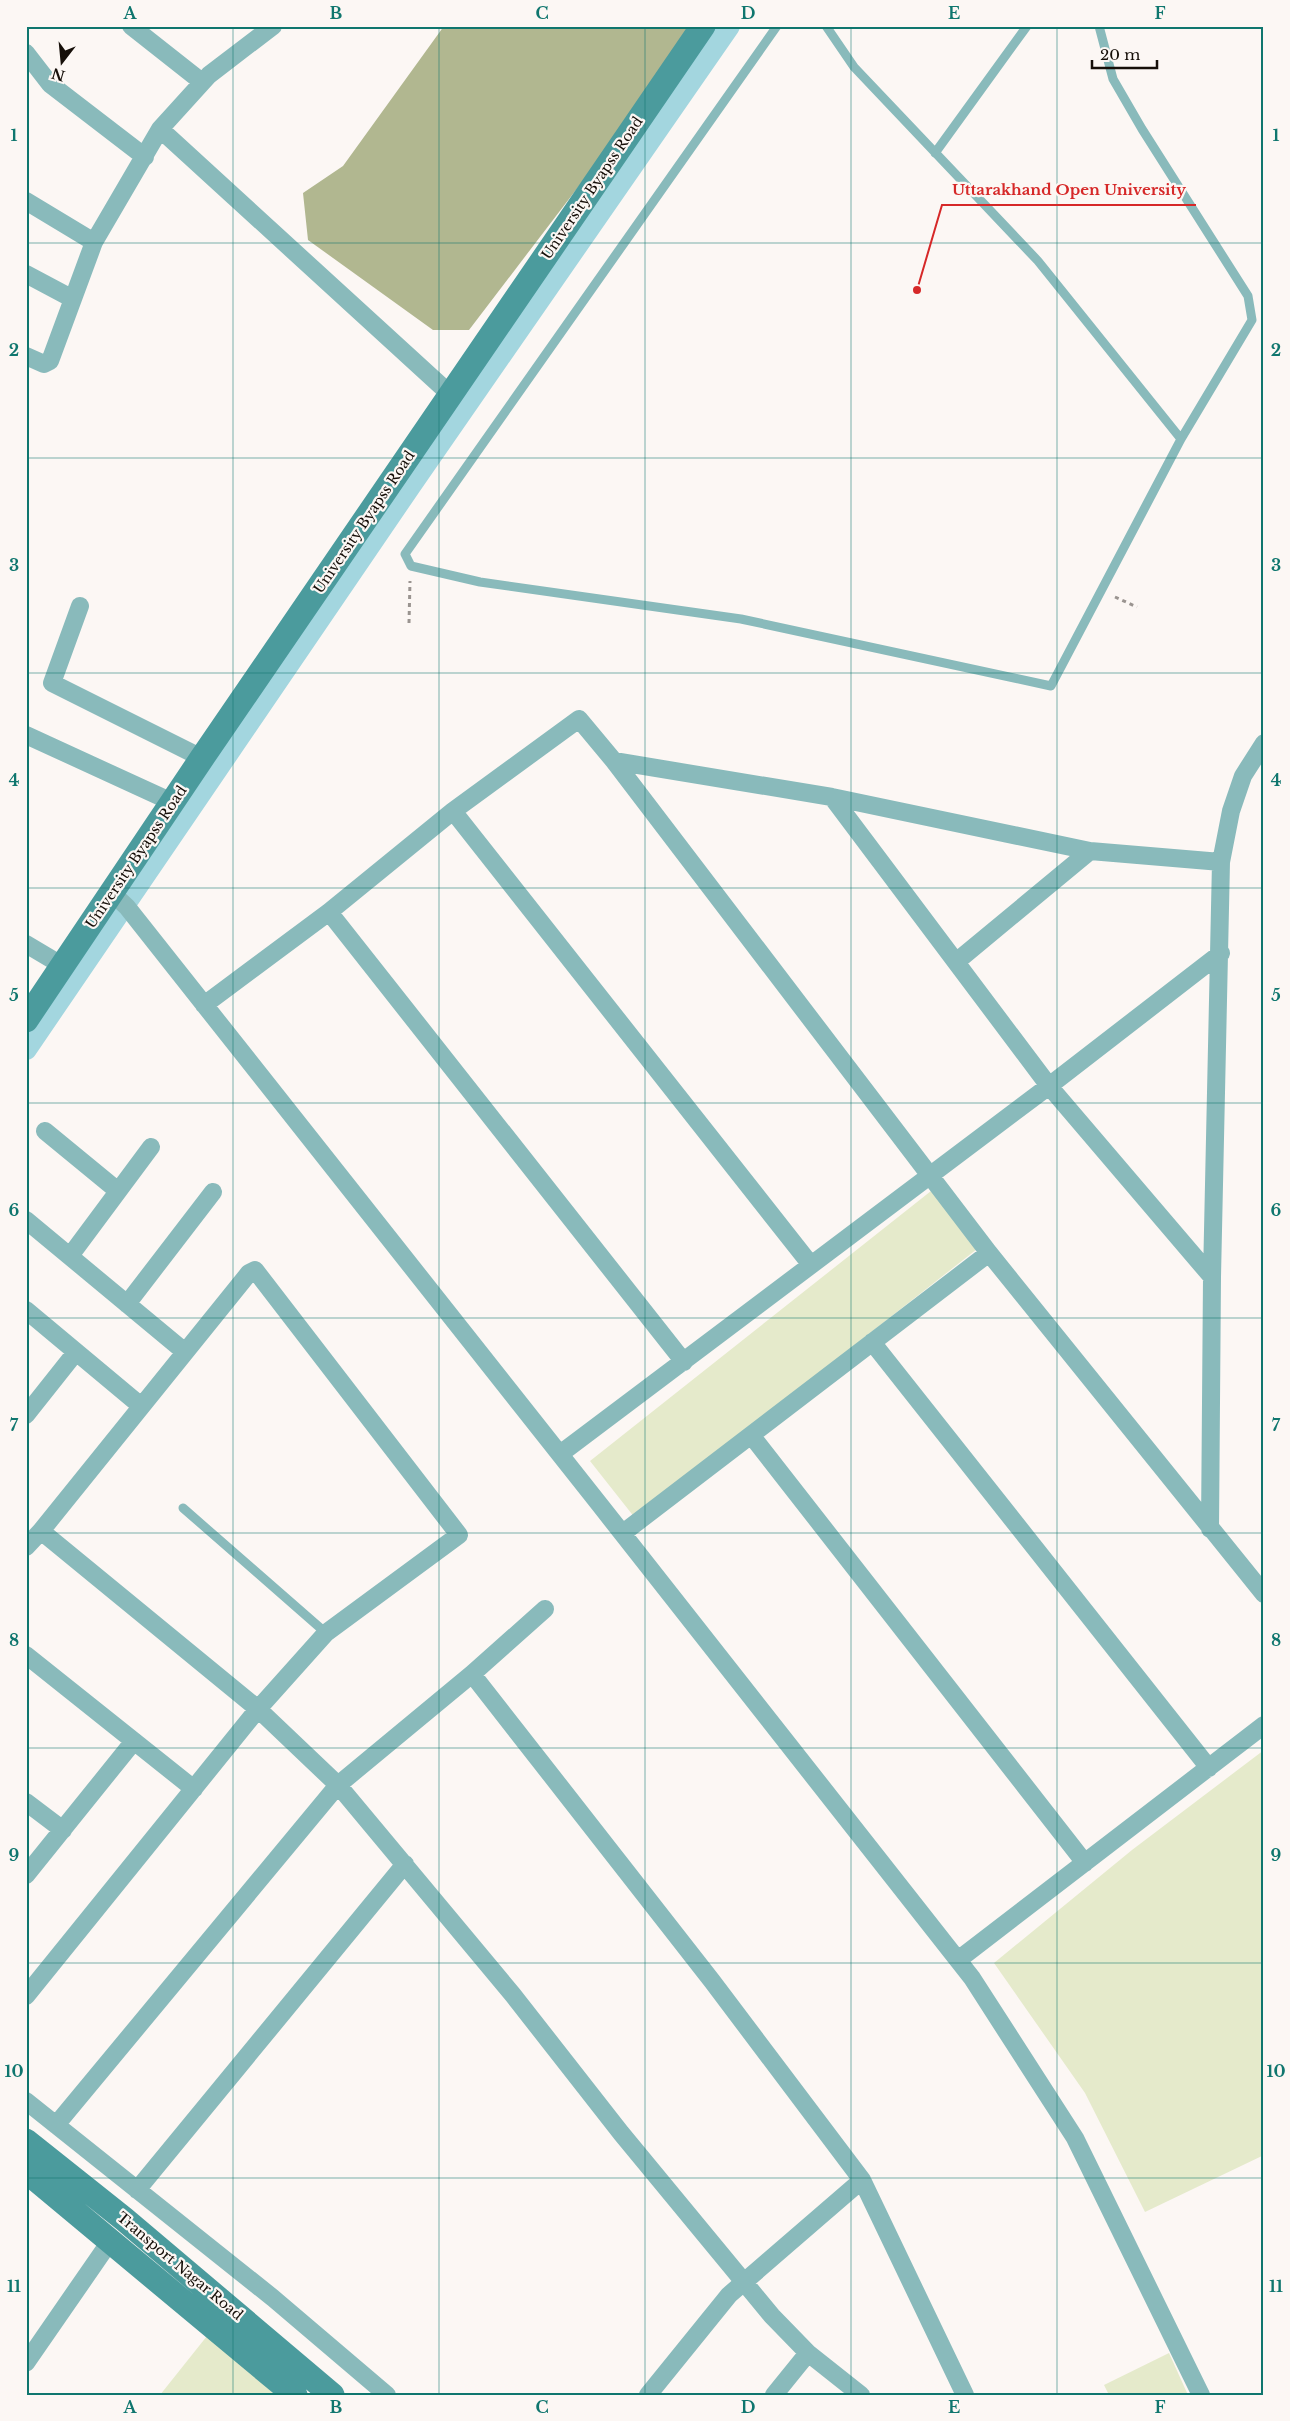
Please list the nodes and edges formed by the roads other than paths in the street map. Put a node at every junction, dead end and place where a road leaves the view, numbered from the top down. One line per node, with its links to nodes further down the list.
1 (130, 26): 9 (street)
2 (273, 26): 9 (street)
3 (703, 26): 18 (main road, University Byapss Road)
4 (777, 26): 19 (lane)
5 (826, 26): 11 (lane)
6 (1027, 26): 11 (lane)
7 (1099, 26): 19 (lane)
8 (26, 53): 12 (street)
9 (202, 82): 10 (street)
10 (160, 129): 12 (street); 18 (street)
11 (935, 154): 19 (lane)
12 (144, 157): 14 (street)
13 (26, 201): 14 (street)
14 (94, 242): 16 (street)
15 (26, 274): 16 (street)
16 (73, 299): 17 (street)
17 (26, 356)
18 (451, 395): 23 (main road, University Byapss Road)
19 (1181, 439)
20 (80, 606): 23 (street)
21 (26, 734): 26 (street)
22 (1264, 743): 29 (street)
23 (202, 758): 26 (main road, University Byapss Road)
24 (614, 761): 25 (street); 27 (street); 41 (street)
25 (832, 797): 28 (street); 34 (street)
26 (172, 802): 30 (main road, University Byapss Road)
27 (453, 811): 31 (street); 47 (street)
28 (1090, 851): 29 (street); 34 (street)
29 (1221, 862): 33 (street)
30 (119, 900): 35 (main road, University Byapss Road); 36 (street)
31 (328, 912): 36 (street); 54 (street)
32 (26, 944): 35 (street)
33 (1220, 953): 38 (street); 48 (street)
34 (956, 962): 38 (street)
35 (63, 966): 37 (main road, University Byapss Road)
36 (204, 1005): 58 (street)
37 (26, 1020)
38 (1049, 1086): 41 (street); 48 (street)
39 (45, 1131): 42 (street)
40 (152, 1147): 42 (street)
41 (930, 1176): 45 (street); 47 (street)
42 (118, 1192): 46 (street)
43 (213, 1192): 49 (street)
44 (26, 1220): 46 (street)
45 (990, 1253): 51 (street); 60 (street)
46 (70, 1256): 49 (street)
47 (811, 1265): 54 (street)
48 (1212, 1277): 60 (street)
49 (127, 1304): 53 (street)
50 (26, 1310): 52 (street)
51 (872, 1342): 57 (street); 72 (street)
52 (76, 1352): 55 (street); 56 (street)
53 (185, 1352): 55 (street); 66 (street)
54 (684, 1362): 58 (street)
55 (141, 1406): 61 (street)
56 (29, 1407)
57 (751, 1435): 62 (street); 77 (street)
58 (560, 1454): 62 (street)
59 (183, 1508): 66 (lane)
60 (1210, 1529): 64 (street)
61 (41, 1531): 63 (street); 69 (street)
62 (623, 1533): 80 (street)
63 (26, 1548)
64 (1264, 1594)
65 (545, 1609): 68 (street)
66 (326, 1633): 69 (street)
67 (26, 1655): 71 (street)
68 (472, 1674): 73 (street); 86 (street)
69 (258, 1709): 73 (street); 74 (street)
70 (1264, 1725): 72 (street)
71 (134, 1741): 74 (street); 76 (street)
72 (1209, 1768): 77 (street)
73 (338, 1785): 78 (street); 83 (street)
74 (194, 1788): 81 (street)
75 (26, 1802): 76 (street)
76 (63, 1830): 79 (street)
77 (1085, 1863): 80 (street)
78 (406, 1864): 87 (street); 89 (street)
79 (26, 1875)
80 (958, 1960): 99 (street)
81 (26, 1996)
82 (26, 2101): 83 (street)
83 (56, 2125): 87 (street)
84 (26, 2140): 92 (main road, Transport Nagar Road)
85 (26, 2171): 88 (main road, Transport Nagar Road)
86 (862, 2180): 89 (street); 98 (street)
87 (137, 2190): 95 (street)
88 (111, 2240): 91 (street); 94 (main road, Transport Nagar Road)
89 (743, 2281): 90 (street); 96 (street)
90 (808, 2352): 93 (street); 97 (street)
91 (26, 2363)
92 (323, 2392)
93 (857, 2394)
94 (295, 2395)
95 (387, 2395)
96 (648, 2395)
97 (774, 2395)
98 (965, 2395)
99 (1201, 2395)

